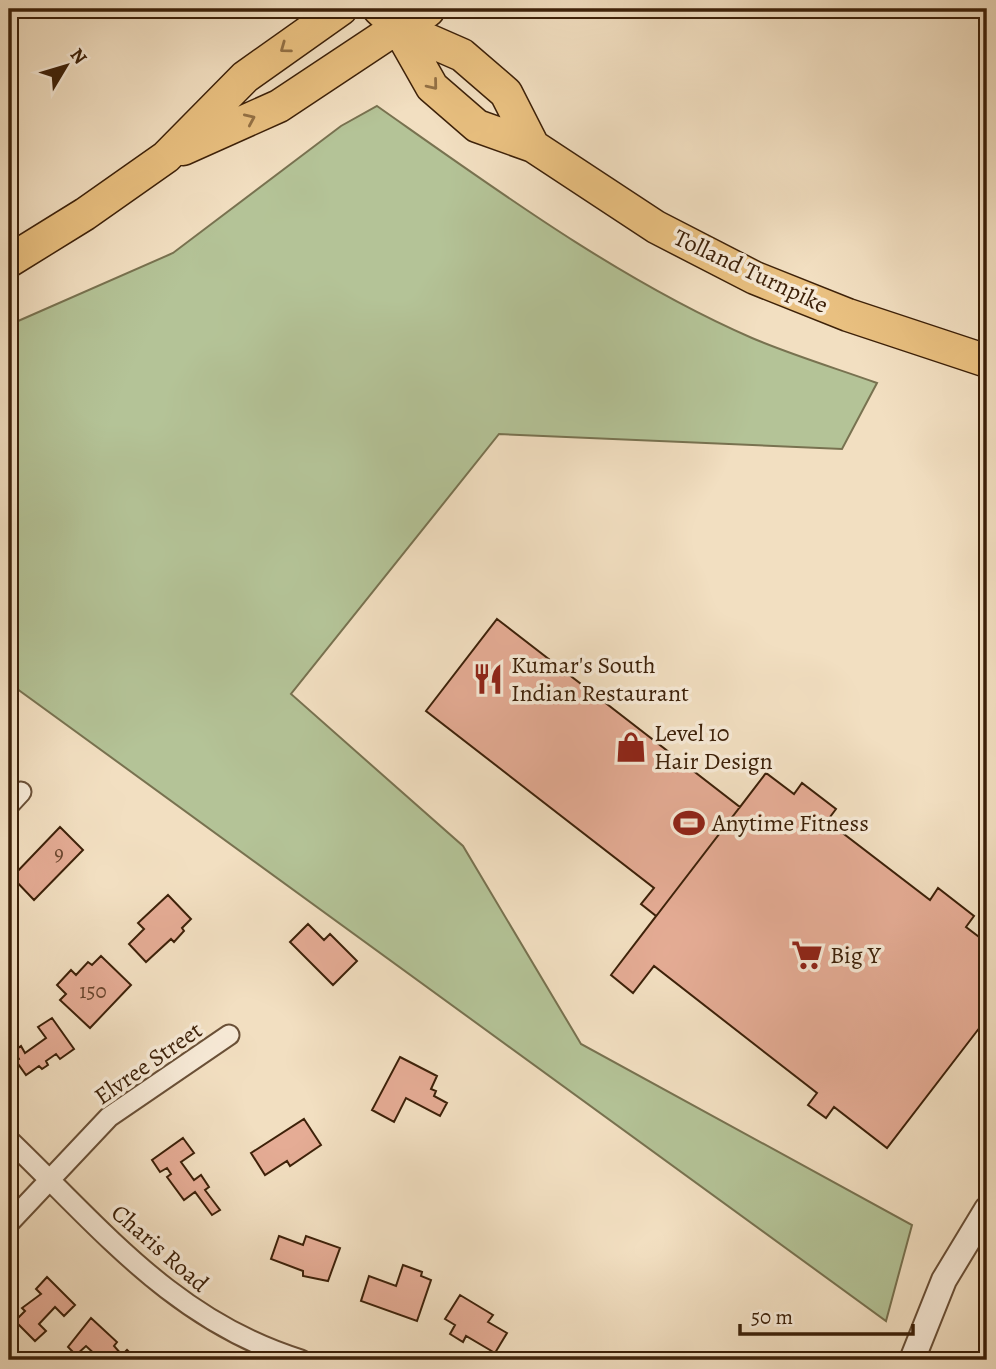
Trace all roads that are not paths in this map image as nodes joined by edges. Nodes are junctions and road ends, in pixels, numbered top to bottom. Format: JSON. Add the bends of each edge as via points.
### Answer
{"nodes":[{"id":1,"x":341,"y":9,"type":"edge"},
{"id":2,"x":401,"y":15,"type":"edge"},
{"id":3,"x":533,"y":146,"type":"junction"},
{"id":4,"x":166,"y":157,"type":"junction"},
{"id":5,"x":9,"y":261,"type":"edge"},
{"id":6,"x":987,"y":361,"type":"edge"},
{"id":7,"x":229,"y":1035,"type":"dead end"},
{"id":8,"x":9,"y":1140,"type":"edge"},
{"id":9,"x":50,"y":1180,"type":"junction"},
{"id":10,"x":987,"y":1209,"type":"edge"},
{"id":11,"x":9,"y":1223,"type":"edge"},
{"id":12,"x":291,"y":1359,"type":"edge"},
{"id":13,"x":912,"y":1360,"type":"edge"}],
"edges":[{"from":1,"to":4,"type":"main road","one_way":true,"via":[[245,77]]},
{"from":2,"to":3,"type":"main road","name":"Tolland Turnpike","via":[[462,55],[506,93]]},
{"from":2,"to":3,"type":"main road","name":"Tolland Turnpike","one_way":true,"via":[[432,87],[477,127]]},
{"from":4,"to":2,"type":"main road","one_way":true,"via":[[279,106]]},
{"from":3,"to":6,"type":"main road","name":"Tolland Turnpike","via":[[646,221],[762,281]]},
{"from":4,"to":5,"type":"main road"},
{"from":7,"to":9,"type":"street","name":"Elvree Street","via":[[110,1117]]},
{"from":8,"to":9,"type":"street","name":"Charis Road"},
{"from":9,"to":11,"type":"street","name":"Elvree Street"},
{"from":9,"to":12,"type":"street","name":"Charis Road","via":[[118,1249],[180,1302],[233,1334]]},
{"from":10,"to":13,"type":"street","via":[[944,1280]]}]}
